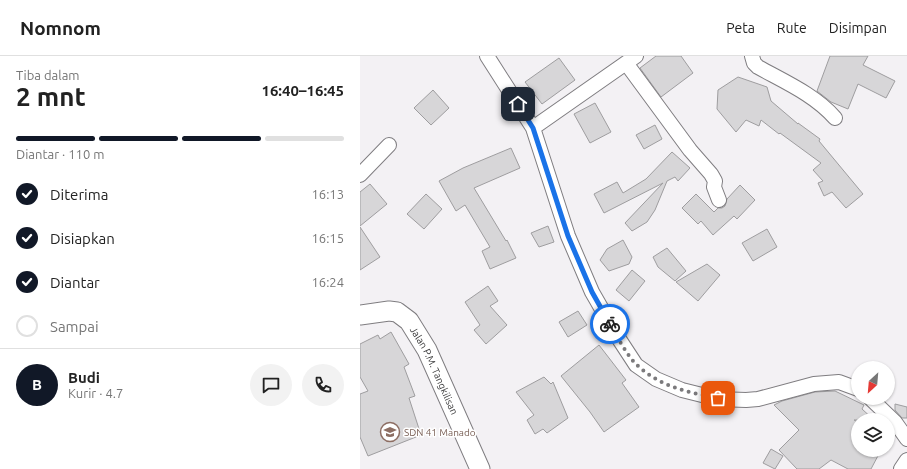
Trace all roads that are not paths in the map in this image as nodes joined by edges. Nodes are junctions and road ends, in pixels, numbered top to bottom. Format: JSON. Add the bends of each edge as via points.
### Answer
{"nodes":[{"id":1,"x":487,"y":56,"type":"edge"},
{"id":2,"x":752,"y":56,"type":"edge"},
{"id":3,"x":631,"y":59,"type":"edge"},
{"id":4,"x":836,"y":118,"type":"dead end"},
{"id":5,"x":533,"y":128,"type":"junction"},
{"id":6,"x":389,"y":145,"type":"dead end"},
{"id":7,"x":360,"y":176,"type":"edge"},
{"id":8,"x":719,"y":200,"type":"dead end"},
{"id":9,"x":360,"y":315,"type":"edge"},
{"id":10,"x":851,"y":386,"type":"edge"},
{"id":11,"x":877,"y":405,"type":"edge"},
{"id":12,"x":907,"y":438,"type":"edge"},
{"id":13,"x":907,"y":460,"type":"edge"},
{"id":14,"x":480,"y":469,"type":"edge"},
{"id":15,"x":901,"y":469,"type":"edge"}],
"edges":[{"from":1,"to":5,"type":"street"},
{"from":2,"to":4,"type":"street","via":[[758,67],[817,101]]},
{"from":3,"to":5,"type":"street"},
{"from":3,"to":8,"type":"street","via":[[690,150],[711,174]]},
{"from":5,"to":10,"type":"street","via":[[568,236],[589,285],[636,365],[656,379],[682,390],[718,398],[758,399],[814,384],[839,382]]},
{"from":6,"to":7,"type":"street"},
{"from":9,"to":14,"type":"street","name":"Jalan P.M. Tangkilisan","via":[[389,311],[397,312],[409,321],[427,350]]},
{"from":11,"to":12,"type":"street"},
{"from":13,"to":15,"type":"street"}]}
